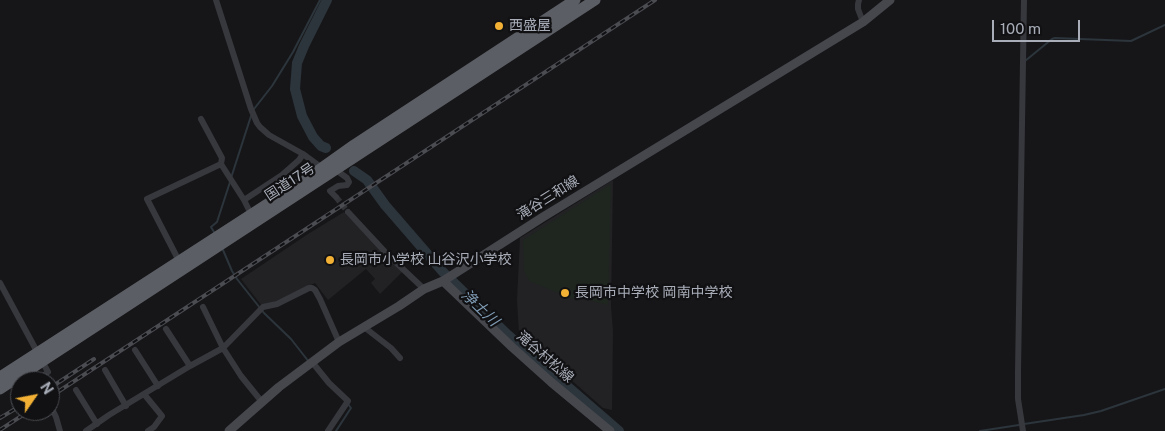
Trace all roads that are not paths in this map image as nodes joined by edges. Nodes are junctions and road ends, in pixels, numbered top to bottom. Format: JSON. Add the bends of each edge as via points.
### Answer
{"nodes":[{"id":1,"x":216,"y":0,"type":"edge"},
{"id":2,"x":575,"y":0,"type":"edge"},
{"id":3,"x":595,"y":0,"type":"edge"},
{"id":4,"x":859,"y":0,"type":"edge"},
{"id":5,"x":890,"y":0,"type":"edge"},
{"id":6,"x":1024,"y":0,"type":"edge"},
{"id":7,"x":863,"y":22,"type":"junction"},
{"id":8,"x":200,"y":119,"type":"dead end"},
{"id":9,"x":303,"y":154,"type":"junction"},
{"id":10,"x":221,"y":164,"type":"junction"},
{"id":11,"x":322,"y":168,"type":"junction"},
{"id":12,"x":336,"y":170,"type":"junction"},
{"id":13,"x":336,"y":197,"type":"dead end"},
{"id":14,"x":244,"y":200,"type":"junction"},
{"id":15,"x":348,"y":212,"type":"tunnel mouth"},
{"id":16,"x":251,"y":214,"type":"junction"},
{"id":17,"x":179,"y":261,"type":"junction"},
{"id":18,"x":443,"y":281,"type":"junction"},
{"id":19,"x":0,"y":283,"type":"edge"},
{"id":20,"x":424,"y":289,"type":"junction"},
{"id":21,"x":203,"y":307,"type":"dead end"},
{"id":22,"x":364,"y":327,"type":"junction"},
{"id":23,"x":166,"y":329,"type":"dead end"},
{"id":24,"x":339,"y":342,"type":"junction"},
{"id":25,"x":223,"y":348,"type":"junction"},
{"id":26,"x":135,"y":350,"type":"dead end"},
{"id":27,"x":40,"y":357,"type":"junction"},
{"id":28,"x":400,"y":358,"type":"dead end"},
{"id":29,"x":312,"y":362,"type":"junction"},
{"id":30,"x":190,"y":366,"type":"junction"},
{"id":31,"x":105,"y":370,"type":"dead end"},
{"id":32,"x":47,"y":371,"type":"edge"},
{"id":33,"x":0,"y":377,"type":"edge"},
{"id":34,"x":158,"y":386,"type":"junction"},
{"id":35,"x":0,"y":389,"type":"edge"},
{"id":36,"x":76,"y":390,"type":"dead end"},
{"id":37,"x":144,"y":394,"type":"junction"},
{"id":38,"x":262,"y":402,"type":"junction"},
{"id":39,"x":126,"y":406,"type":"junction"},
{"id":40,"x":97,"y":424,"type":"junction"},
{"id":41,"x":232,"y":430,"type":"edge"},
{"id":42,"x":86,"y":431,"type":"edge"},
{"id":43,"x":148,"y":431,"type":"edge"},
{"id":44,"x":328,"y":431,"type":"edge"},
{"id":45,"x":610,"y":431,"type":"edge"},
{"id":46,"x":1023,"y":431,"type":"edge"}],
"edges":[{"from":1,"to":9,"type":"street","via":[[251,109],[260,127]]},
{"from":2,"to":11,"type":"highway","name":"国道17号"},
{"from":3,"to":12,"type":"highway","name":"国道17号"},
{"from":4,"to":7,"type":"street","via":[[858,9]]},
{"from":5,"to":7,"type":"main road","name":"滝谷三和線"},
{"from":6,"to":46,"type":"street","via":[[1018,372]]},
{"from":7,"to":18,"type":"main road","name":"滝谷三和線"},
{"from":8,"to":10,"type":"street","via":[[222,158]]},
{"from":9,"to":11,"type":"street"},
{"from":9,"to":14,"type":"street","via":[[282,175]]},
{"from":10,"to":14,"type":"street"},
{"from":10,"to":17,"type":"street","via":[[147,199]]},
{"from":11,"to":16,"type":"highway","name":"国道17号"},
{"from":12,"to":13,"type":"street","via":[[349,182],[347,186],[330,191]]},
{"from":12,"to":27,"type":"highway","name":"国道17号"},
{"from":14,"to":16,"type":"street"},
{"from":15,"to":20,"type":"street"},
{"from":16,"to":17,"type":"highway","name":"国道17号"},
{"from":17,"to":27,"type":"highway","name":"国道17号","via":[[105,308]]},
{"from":18,"to":20,"type":"main road","name":"滝谷三和線"},
{"from":18,"to":45,"type":"main road","name":"滝谷村松線","via":[[525,359]]},
{"from":19,"to":27,"type":"street"},
{"from":20,"to":22,"type":"main road","name":"滝谷三和線"},
{"from":21,"to":25,"type":"street"},
{"from":22,"to":24,"type":"main road","name":"滝谷三和線"},
{"from":22,"to":28,"type":"street"},
{"from":23,"to":30,"type":"street"},
{"from":24,"to":25,"type":"street","via":[[320,299],[310,287],[263,308]]},
{"from":24,"to":29,"type":"main road","name":"滝谷三和線"},
{"from":25,"to":30,"type":"street"},
{"from":25,"to":38,"type":"street"},
{"from":26,"to":34,"type":"street"},
{"from":27,"to":32,"type":"street"},
{"from":27,"to":33,"type":"highway","name":"国道17号"},
{"from":27,"to":35,"type":"highway","name":"国道17号"},
{"from":29,"to":38,"type":"main road","name":"滝谷三和線"},
{"from":29,"to":44,"type":"street","via":[[348,401]]},
{"from":30,"to":34,"type":"street"},
{"from":31,"to":39,"type":"street"},
{"from":34,"to":37,"type":"street"},
{"from":36,"to":40,"type":"street"},
{"from":37,"to":39,"type":"street"},
{"from":37,"to":43,"type":"street","via":[[162,416]]},
{"from":38,"to":41,"type":"main road","name":"滝谷三和線"},
{"from":39,"to":40,"type":"street"},
{"from":40,"to":42,"type":"street"}]}
